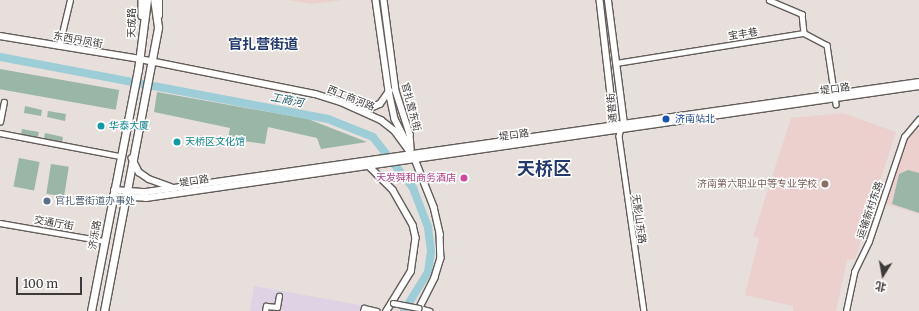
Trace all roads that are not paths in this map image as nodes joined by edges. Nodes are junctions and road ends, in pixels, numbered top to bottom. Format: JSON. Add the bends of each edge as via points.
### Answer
{"nodes":[{"id":1,"x":69,"y":0,"type":"edge"},
{"id":2,"x":142,"y":0,"type":"edge"},
{"id":3,"x":147,"y":0,"type":"edge"},
{"id":4,"x":154,"y":0,"type":"edge"},
{"id":5,"x":159,"y":0,"type":"edge"},
{"id":6,"x":376,"y":0,"type":"edge"},
{"id":7,"x":384,"y":0,"type":"edge"},
{"id":8,"x":600,"y":0,"type":"edge"},
{"id":9,"x":608,"y":0,"type":"edge"},
{"id":10,"x":769,"y":0,"type":"edge"},
{"id":11,"x":158,"y":27,"type":"junction"},
{"id":12,"x":804,"y":33,"type":"junction"},
{"id":13,"x":0,"y":36,"type":"edge"},
{"id":14,"x":58,"y":46,"type":"junction"},
{"id":15,"x":142,"y":46,"type":"junction"},
{"id":16,"x":140,"y":60,"type":"junction"},
{"id":17,"x":152,"y":62,"type":"junction"},
{"id":18,"x":616,"y":63,"type":"junction"},
{"id":19,"x":919,"y":82,"type":"edge"},
{"id":20,"x":919,"y":86,"type":"edge"},
{"id":21,"x":389,"y":91,"type":"junction"},
{"id":22,"x":134,"y":92,"type":"joint"},
{"id":23,"x":835,"y":96,"type":"junction"},
{"id":24,"x":4,"y":102,"type":"dead end"},
{"id":25,"x":363,"y":111,"type":"junction"},
{"id":26,"x":919,"y":119,"type":"edge"},
{"id":27,"x":0,"y":122,"type":"edge"},
{"id":28,"x":615,"y":125,"type":"junction"},
{"id":29,"x":622,"y":127,"type":"junction"},
{"id":30,"x":0,"y":133,"type":"edge"},
{"id":31,"x":410,"y":150,"type":"junction"},
{"id":32,"x":120,"y":156,"type":"junction"},
{"id":33,"x":132,"y":158,"type":"junction"},
{"id":34,"x":363,"y":160,"type":"junction"},
{"id":35,"x":416,"y":161,"type":"junction"},
{"id":36,"x":368,"y":165,"type":"junction"},
{"id":37,"x":177,"y":188,"type":"junction"},
{"id":38,"x":113,"y":193,"type":"junction"},
{"id":39,"x":125,"y":195,"type":"junction"},
{"id":40,"x":0,"y":223,"type":"edge"},
{"id":41,"x":104,"y":241,"type":"junction"},
{"id":42,"x":279,"y":296,"type":"dead end"},
{"id":43,"x":393,"y":303,"type":"junction"},
{"id":44,"x":418,"y":310,"type":"edge"},
{"id":45,"x":91,"y":311,"type":"edge"},
{"id":46,"x":104,"y":311,"type":"edge"},
{"id":47,"x":265,"y":311,"type":"edge"},
{"id":48,"x":363,"y":311,"type":"edge"},
{"id":49,"x":376,"y":311,"type":"edge"},
{"id":50,"x":387,"y":311,"type":"edge"},
{"id":51,"x":430,"y":311,"type":"edge"},
{"id":52,"x":644,"y":311,"type":"edge"},
{"id":53,"x":846,"y":311,"type":"edge"}],
"edges":[{"from":1,"to":14,"type":"street"},
{"from":2,"to":15,"type":"main road","name":"天成路"},
{"from":3,"to":15,"type":"highway","name":"天成路"},
{"from":4,"to":11,"type":"highway"},
{"from":5,"to":11,"type":"main road"},
{"from":6,"to":21,"type":"main road","name":"官扎营东街"},
{"from":7,"to":31,"type":"main road","name":"官扎营东街","via":[[396,91],[410,134]]},
{"from":8,"to":28,"type":"main road","name":"通普街"},
{"from":9,"to":18,"type":"main road","name":"通普街"},
{"from":10,"to":12,"type":"street","via":[[802,14]]},
{"from":11,"to":17,"type":"highway"},
{"from":12,"to":18,"type":"street","name":"宝丰巷"},
{"from":12,"to":23,"type":"street","via":[[827,45]]},
{"from":13,"to":14,"type":"main road","name":"东西丹凤街"},
{"from":14,"to":16,"type":"main road","name":"东西丹凤街"},
{"from":15,"to":16,"type":"highway","name":"天成路"},
{"from":16,"to":17,"type":"main road","name":"东西丹凤街"},
{"from":16,"to":22,"type":"highway","name":"天成路"},
{"from":17,"to":25,"type":"main road","name":"西工商河路","via":[[314,94]]},
{"from":17,"to":33,"type":"highway"},
{"from":18,"to":29,"type":"main road","name":"通普街"},
{"from":19,"to":23,"type":"main road","name":"堤口路"},
{"from":20,"to":23,"type":"main road","name":"堤口路"},
{"from":21,"to":25,"type":"main road","name":"官扎营东街","via":[[380,104]]},
{"from":21,"to":31,"type":"main road","name":"官扎营东街","via":[[395,119]]},
{"from":22,"to":32,"type":"highway","name":"济泺路"},
{"from":23,"to":29,"type":"main road","name":"堤口路"},
{"from":24,"to":27,"type":"street"},
{"from":25,"to":31,"type":"main road","name":"西工商河路","via":[[395,131]]},
{"from":26,"to":53,"type":"street","name":"运输新村东路","via":[[904,137],[869,241],[854,272]]},
{"from":28,"to":29,"type":"main road","name":"堤口路"},
{"from":28,"to":31,"type":"main road","name":"堤口路"},
{"from":29,"to":35,"type":"main road","name":"堤口路"},
{"from":29,"to":52,"type":"street","name":"无影山东路","via":[[619,136]]},
{"from":30,"to":32,"type":"street"},
{"from":31,"to":34,"type":"main road","name":"堤口路","via":[[403,154]]},
{"from":31,"to":35,"type":"main road","name":"西工商河路"},
{"from":32,"to":38,"type":"highway","name":"济泺路"},
{"from":33,"to":37,"type":"main road","via":[[138,172],[149,179]]},
{"from":33,"to":39,"type":"highway"},
{"from":34,"to":36,"type":"main road"},
{"from":34,"to":37,"type":"main road","name":"堤口路"},
{"from":35,"to":36,"type":"main road","name":"堤口路"},
{"from":35,"to":44,"type":"main road","name":"西工商河路","via":[[434,207],[442,245],[435,278]]},
{"from":36,"to":39,"type":"main road","name":"堤口路","via":[[146,198]]},
{"from":36,"to":43,"type":"main road","via":[[393,190],[413,225],[416,238],[411,272]]},
{"from":37,"to":39,"type":"main road","name":"堤口路"},
{"from":38,"to":39,"type":"main road","name":"堤口路"},
{"from":38,"to":41,"type":"highway","name":"济泺路"},
{"from":39,"to":46,"type":"highway"},
{"from":40,"to":41,"type":"street","name":"交通厅街"},
{"from":41,"to":45,"type":"highway","name":"济泺路"},
{"from":42,"to":47,"type":"street","via":[[277,307],[266,306]]},
{"from":43,"to":44,"type":"street","bridge":true},
{"from":43,"to":50,"type":"main road"},
{"from":44,"to":51,"type":"street"},
{"from":48,"to":49,"type":"street","via":[[364,308]]}]}
